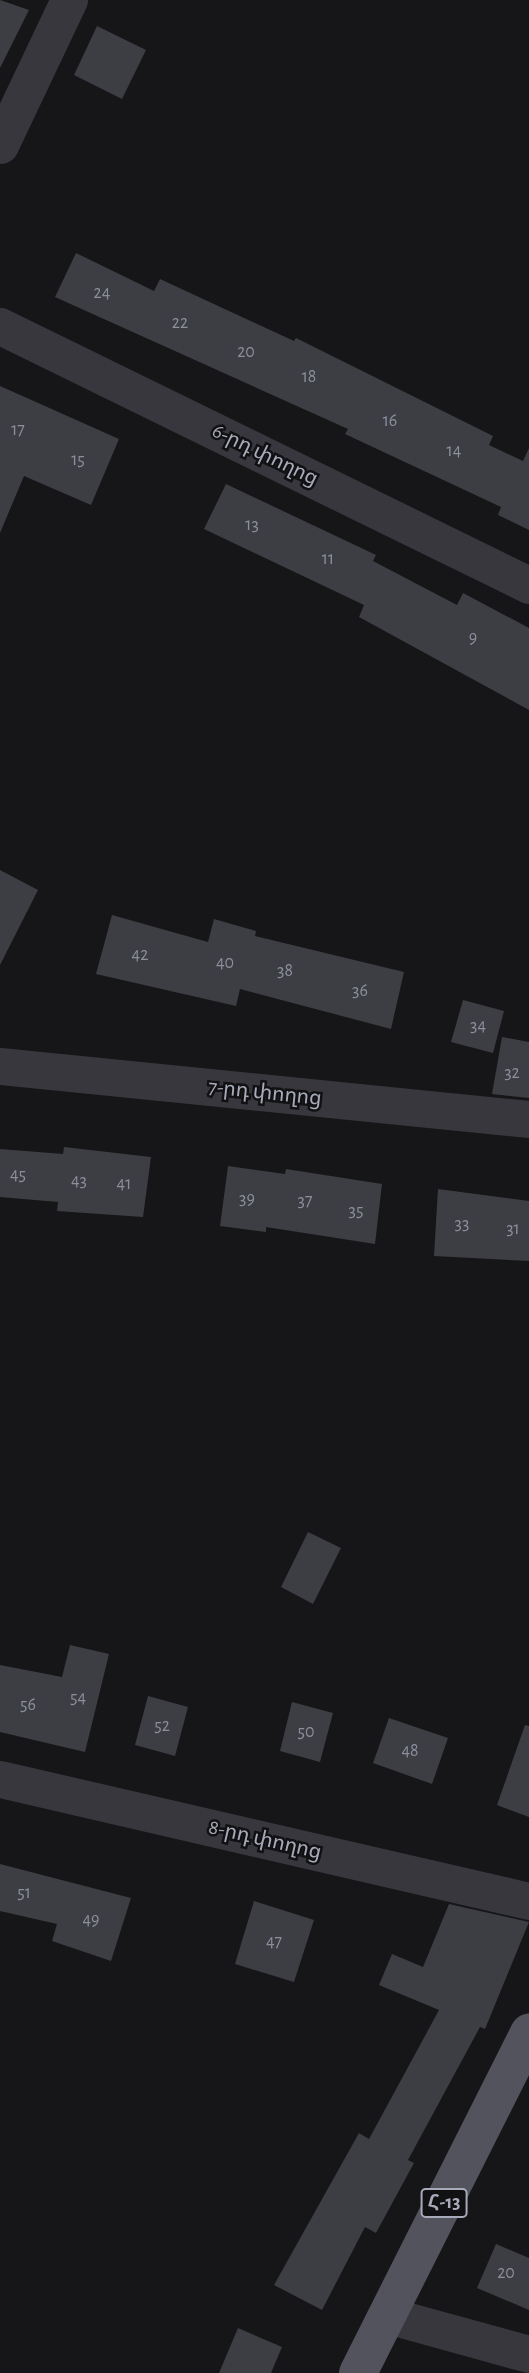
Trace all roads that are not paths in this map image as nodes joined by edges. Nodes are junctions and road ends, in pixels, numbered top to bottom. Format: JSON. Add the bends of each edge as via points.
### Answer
{"nodes":[{"id":1,"x":69,"y":0,"type":"edge"},
{"id":2,"x":0,"y":145,"type":"edge"},
{"id":3,"x":0,"y":326,"type":"edge"},
{"id":4,"x":529,"y":584,"type":"edge"},
{"id":5,"x":0,"y":1066,"type":"edge"},
{"id":6,"x":529,"y":1119,"type":"edge"},
{"id":7,"x":0,"y":1779,"type":"edge"},
{"id":8,"x":529,"y":1901,"type":"edge"},
{"id":9,"x":529,"y":2033,"type":"edge"},
{"id":10,"x":387,"y":2315,"type":"junction"},
{"id":11,"x":529,"y":2354,"type":"edge"},
{"id":12,"x":358,"y":2373,"type":"edge"}],
"edges":[{"from":1,"to":2,"type":"street"},
{"from":3,"to":4,"type":"street","name":"6-րդ փողոց"},
{"from":5,"to":6,"type":"street","name":"7-րդ փողոց"},
{"from":7,"to":8,"type":"street","name":"8-րդ փողոց"},
{"from":9,"to":10,"type":"main road","number":"Հ-13"},
{"from":10,"to":11,"type":"street"},
{"from":10,"to":12,"type":"main road","number":"Հ-13"}]}
